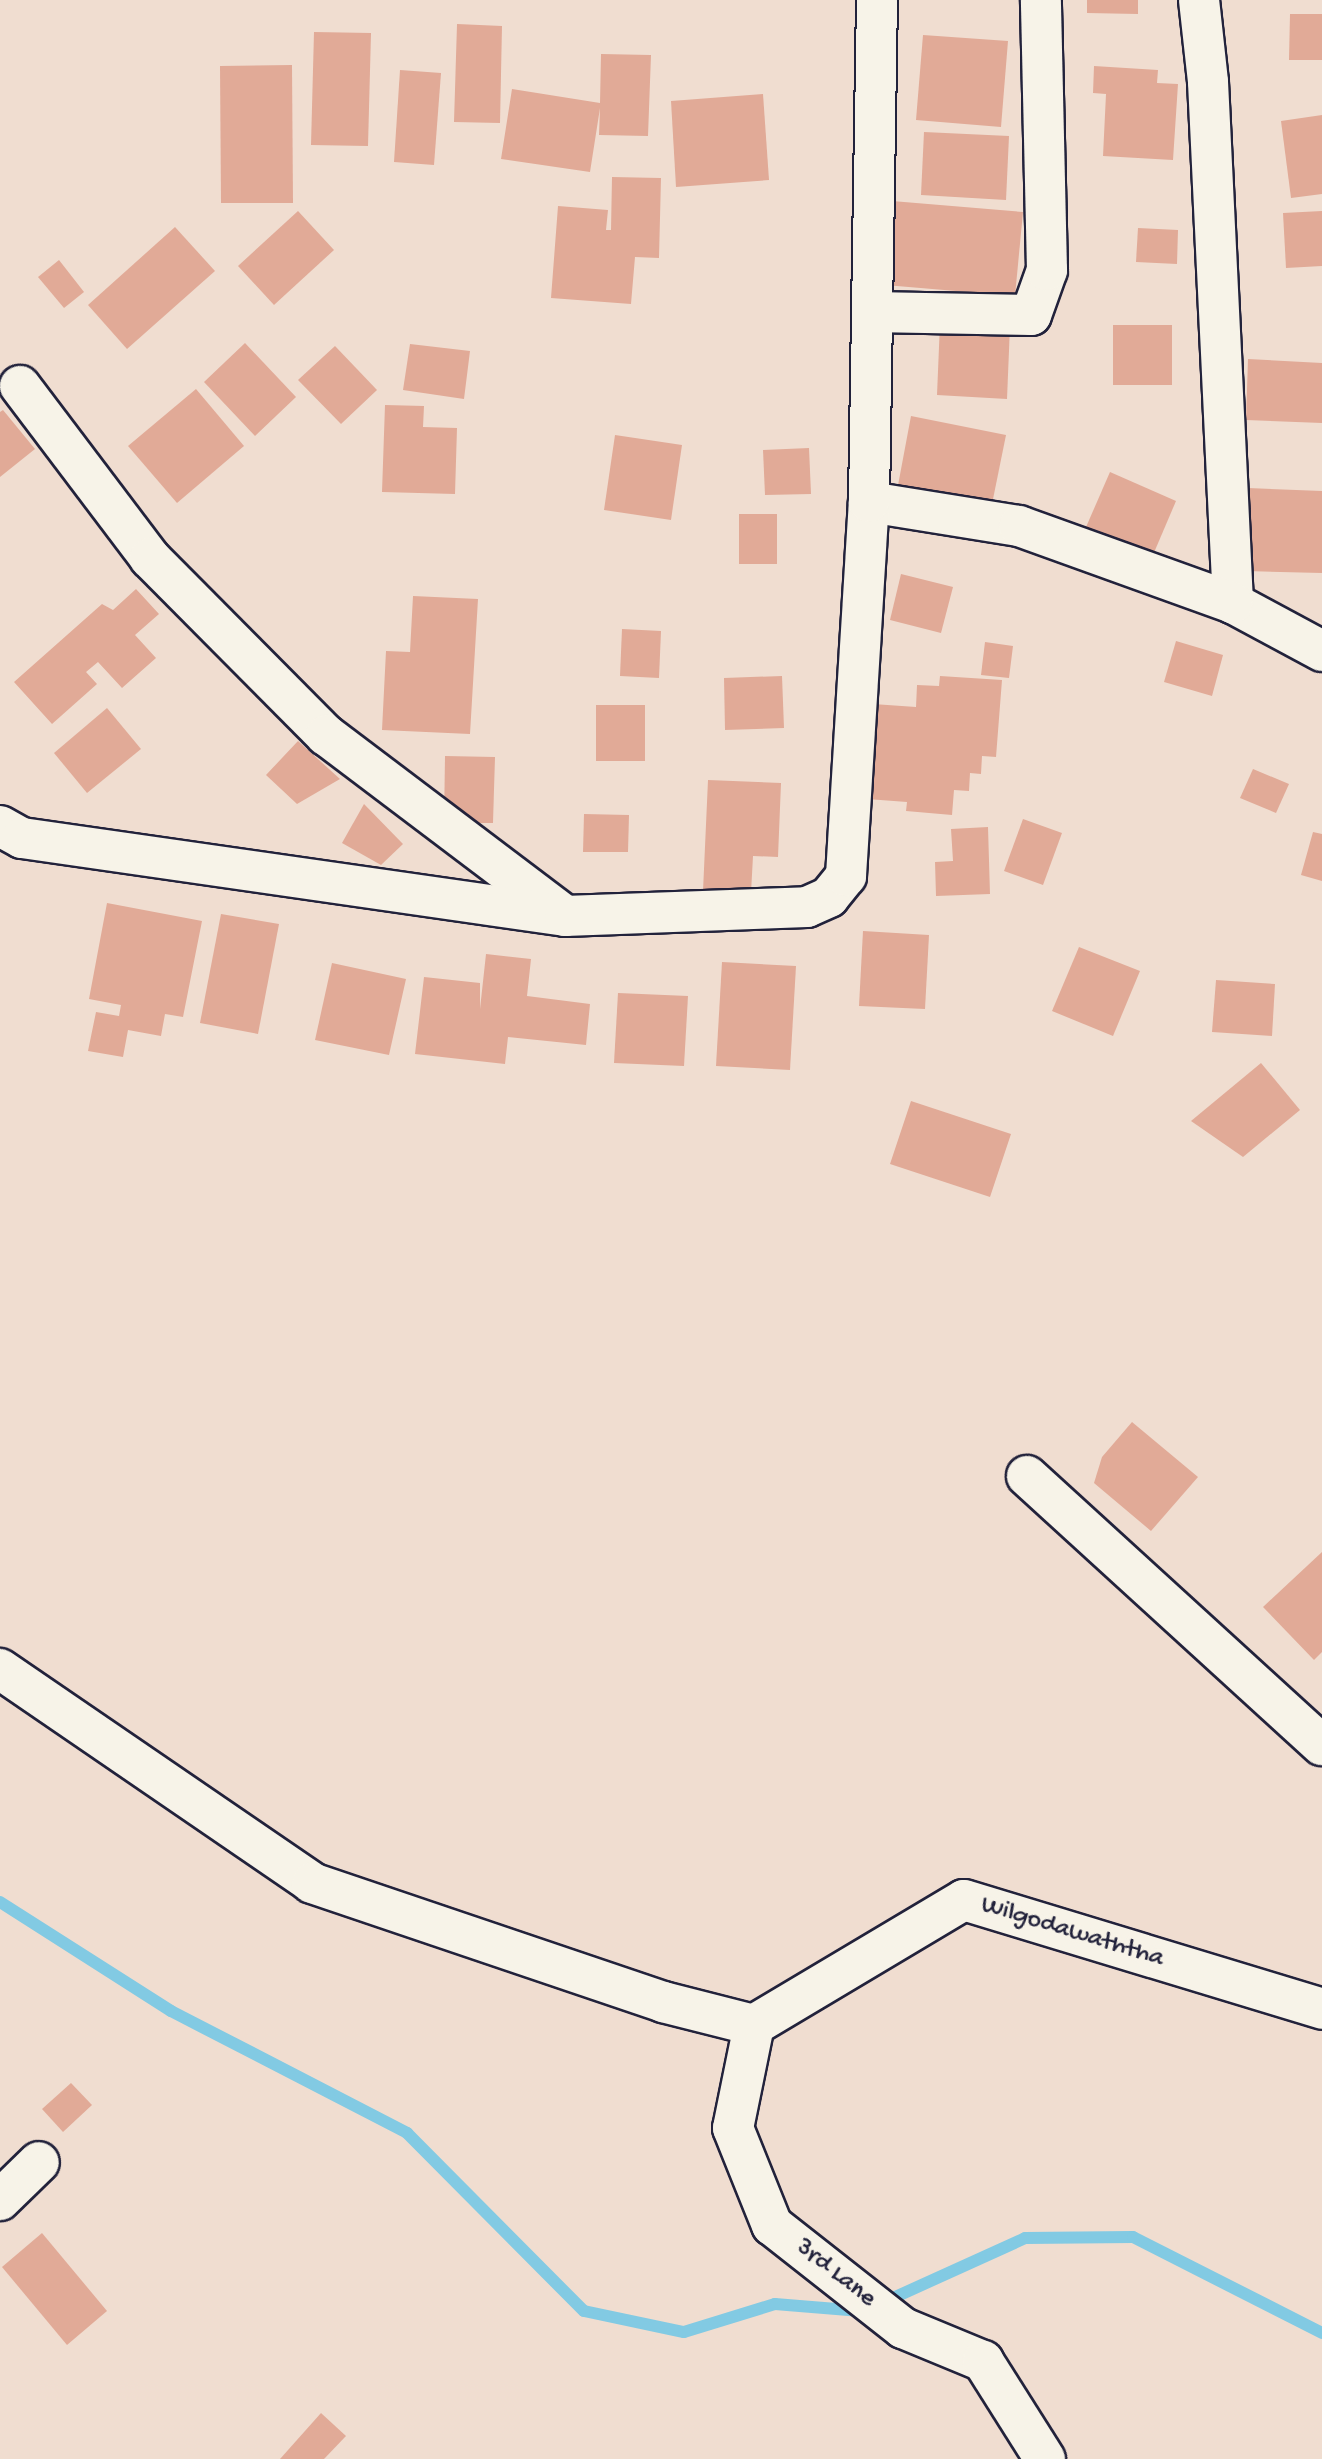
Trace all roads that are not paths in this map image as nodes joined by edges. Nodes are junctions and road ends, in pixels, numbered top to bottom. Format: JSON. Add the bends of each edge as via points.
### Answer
{"nodes":[{"id":1,"x":877,"y":0,"type":"edge"},
{"id":2,"x":1041,"y":0,"type":"edge"},
{"id":3,"x":1199,"y":0,"type":"edge"},
{"id":4,"x":872,"y":312,"type":"junction"},
{"id":5,"x":20,"y":386,"type":"dead end"},
{"id":6,"x":869,"y":502,"type":"junction"},
{"id":7,"x":1233,"y":603,"type":"junction"},
{"id":8,"x":1322,"y":651,"type":"edge"},
{"id":9,"x":0,"y":826,"type":"edge"},
{"id":10,"x":565,"y":916,"type":"junction"},
{"id":11,"x":1027,"y":1476,"type":"dead end"},
{"id":12,"x":0,"y":1669,"type":"edge"},
{"id":13,"x":1322,"y":1745,"type":"edge"},
{"id":14,"x":1322,"y":2009,"type":"edge"},
{"id":15,"x":754,"y":2025,"type":"junction"},
{"id":16,"x":39,"y":2162,"type":"dead end"},
{"id":17,"x":0,"y":2200,"type":"edge"},
{"id":18,"x":1045,"y":2459,"type":"edge"}],
"edges":[{"from":1,"to":4,"type":"street"},
{"from":2,"to":4,"type":"street","via":[[1047,270],[1031,315]]},
{"from":3,"to":7,"type":"street","via":[[1208,82]]},
{"from":4,"to":6,"type":"street"},
{"from":5,"to":10,"type":"street","via":[[150,558],[326,735]]},
{"from":6,"to":7,"type":"street","via":[[1019,526]]},
{"from":6,"to":10,"type":"street","via":[[846,876],[829,897],[807,907]]},
{"from":7,"to":8,"type":"street"},
{"from":9,"to":10,"type":"street","via":[[22,838]]},
{"from":11,"to":13,"type":"street"},
{"from":12,"to":15,"type":"street","via":[[312,1883],[663,2002]]},
{"from":14,"to":15,"type":"street","name":"Wilgodawaththa","via":[[964,1900]]},
{"from":15,"to":18,"type":"street","name":"3rd Lane","via":[[733,2128],[772,2225],[903,2328],[983,2361]]},
{"from":16,"to":17,"type":"street"}]}
